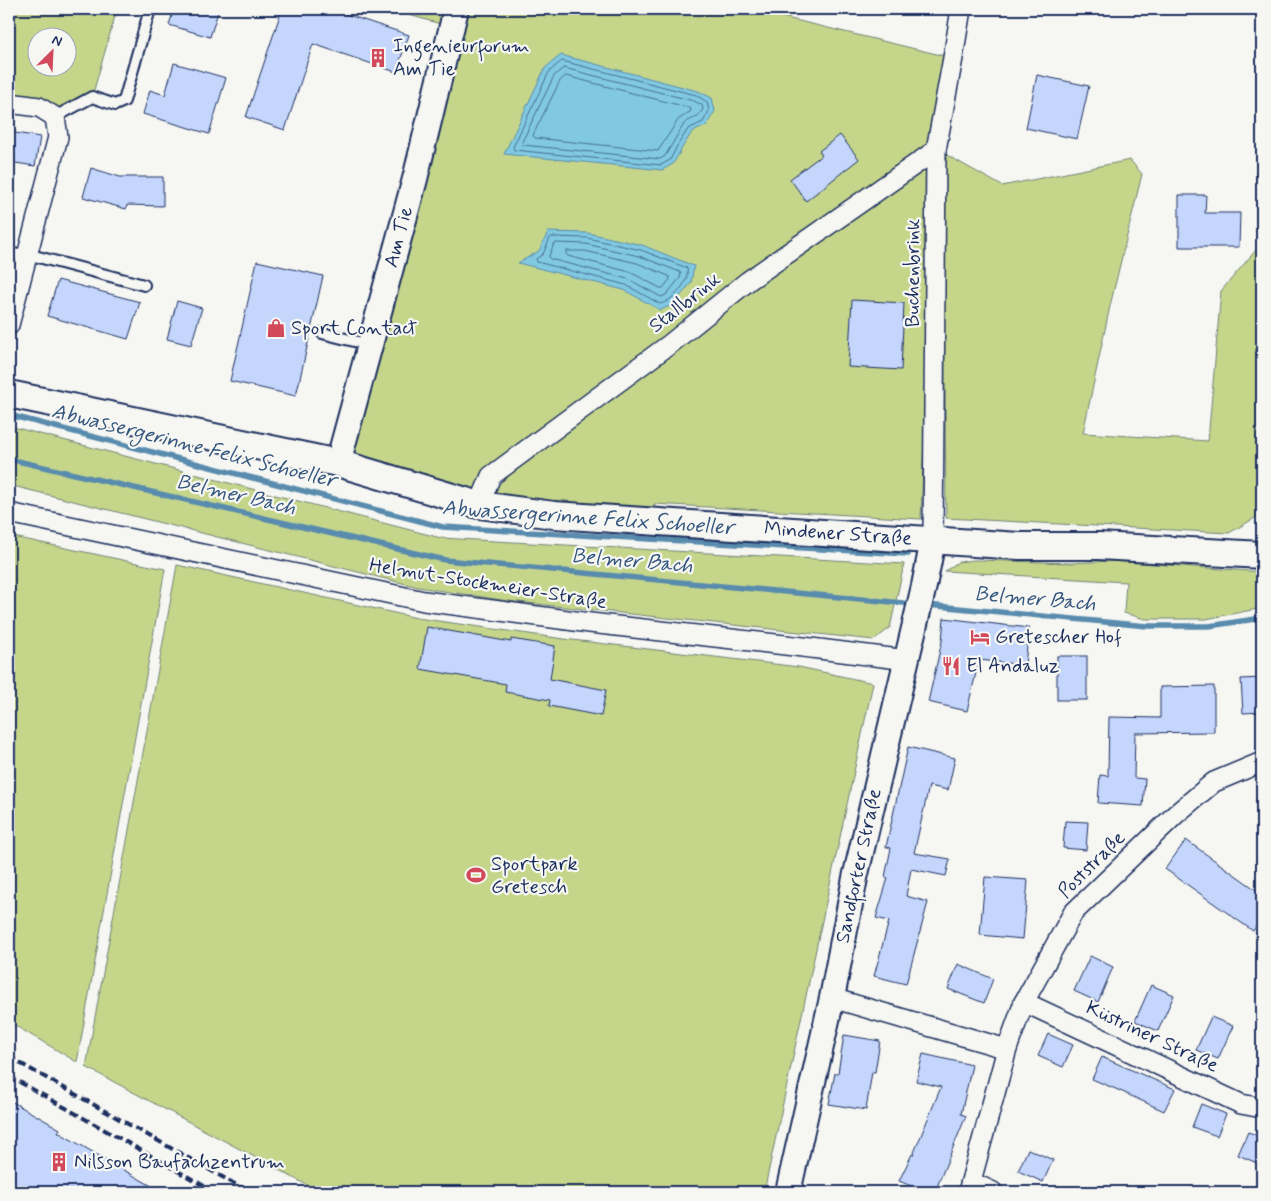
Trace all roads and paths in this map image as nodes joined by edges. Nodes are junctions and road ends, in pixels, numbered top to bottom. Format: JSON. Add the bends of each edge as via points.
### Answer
{"nodes":[{"id":1,"x":150,"y":9,"type":"edge"},
{"id":2,"x":456,"y":9,"type":"edge"},
{"id":3,"x":961,"y":9,"type":"edge"},
{"id":4,"x":9,"y":103,"type":"edge"},
{"id":5,"x":55,"y":118,"type":"junction"},
{"id":6,"x":936,"y":150,"type":"junction"},
{"id":7,"x":21,"y":255,"type":"edge"},
{"id":8,"x":144,"y":284,"type":"dead end"},
{"id":9,"x":9,"y":325,"type":"edge"},
{"id":10,"x":322,"y":333,"type":"dead end"},
{"id":11,"x":370,"y":345,"type":"junction"},
{"id":12,"x":9,"y":394,"type":"edge"},
{"id":13,"x":338,"y":463,"type":"junction"},
{"id":14,"x":479,"y":506,"type":"junction"},
{"id":15,"x":9,"y":513,"type":"edge"},
{"id":16,"x":933,"y":540,"type":"junction"},
{"id":17,"x":1262,"y":555,"type":"edge"},
{"id":18,"x":907,"y":660,"type":"junction"},
{"id":19,"x":1262,"y":762,"type":"edge"},
{"id":20,"x":832,"y":998,"type":"junction"},
{"id":21,"x":1024,"y":1002,"type":"junction"},
{"id":22,"x":1007,"y":1049,"type":"junction"},
{"id":23,"x":1262,"y":1108,"type":"edge"},
{"id":24,"x":969,"y":1187,"type":"edge"},
{"id":25,"x":788,"y":1192,"type":"edge"},
{"id":26,"x":993,"y":1192,"type":"edge"}],
"edges":[{"from":1,"to":5,"type":"lane","via":[[124,102],[115,104],[92,97]]},
{"from":2,"to":11,"type":"street","name":"Am Tie"},
{"from":3,"to":6,"type":"street","name":"Buchenbrink"},
{"from":4,"to":5,"type":"street","via":[[39,107]]},
{"from":5,"to":7,"type":"street","via":[[58,137]]},
{"from":6,"to":14,"type":"street","name":"Stallbrink","via":[[748,281],[670,344],[491,476]]},
{"from":6,"to":16,"type":"street","name":"Buchenbrink"},
{"from":7,"to":8,"type":"lane"},
{"from":7,"to":9,"type":"street"},
{"from":10,"to":11,"type":"lane"},
{"from":11,"to":13,"type":"street","name":"Am Tie"},
{"from":12,"to":13,"type":"main road","name":"Mindener Straße"},
{"from":13,"to":14,"type":"main road","name":"Mindener Straße"},
{"from":14,"to":16,"type":"main road","name":"Mindener Straße","via":[[554,516]]},
{"from":15,"to":18,"type":"street","name":"Helmut-Stockmeier-Straße","via":[[424,601]]},
{"from":16,"to":17,"type":"main road","name":"Mindener Straße"},
{"from":16,"to":18,"type":"street","name":"Sandforter Straße"},
{"from":18,"to":20,"type":"street","name":"Sandforter Straße","via":[[855,878]]},
{"from":19,"to":21,"type":"street","name":"Poststraße","via":[[1214,782],[1176,814],[1074,913]]},
{"from":20,"to":22,"type":"street"},
{"from":20,"to":25,"type":"street","name":"Sandforter Straße"},
{"from":21,"to":22,"type":"street","name":"Poststraße"},
{"from":21,"to":23,"type":"street","name":"Küstriner Straße","via":[[1241,1104]]},
{"from":22,"to":24,"type":"street","name":"Poststraße"},
{"from":24,"to":26,"type":"street"}]}
